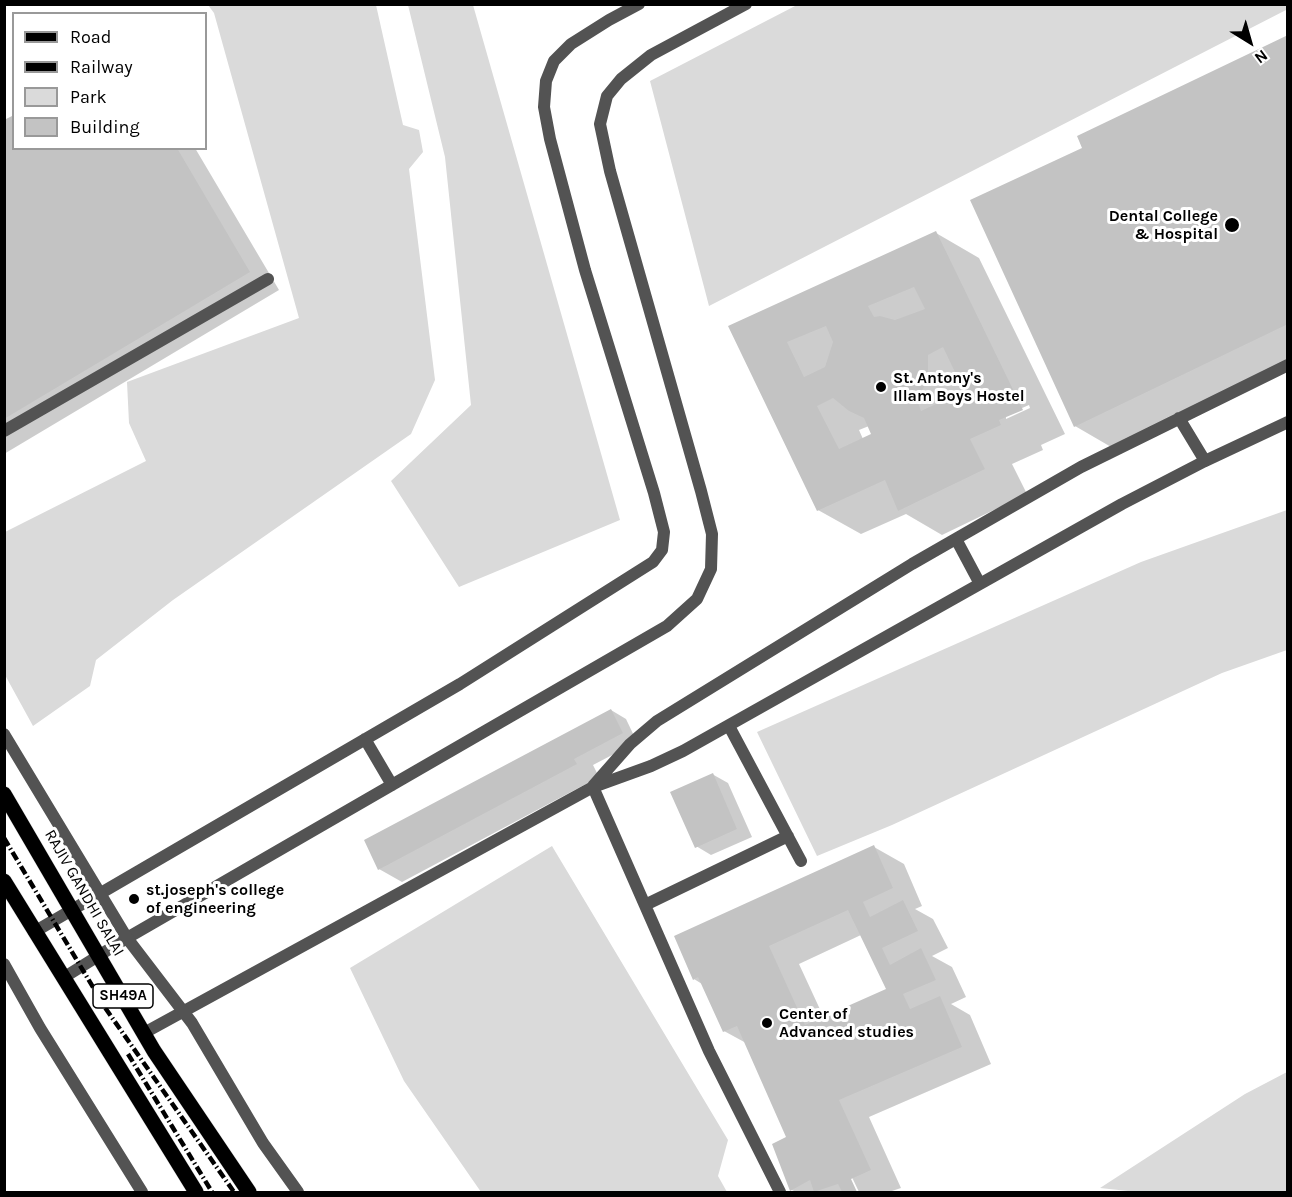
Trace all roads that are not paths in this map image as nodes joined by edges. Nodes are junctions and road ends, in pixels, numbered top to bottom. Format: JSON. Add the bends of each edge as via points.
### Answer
{"nodes":[{"id":1,"x":639,"y":4,"type":"edge"},
{"id":2,"x":746,"y":4,"type":"edge"},
{"id":3,"x":268,"y":279,"type":"dead end"},
{"id":4,"x":1287,"y":365,"type":"edge"},
{"id":5,"x":1179,"y":418,"type":"junction"},
{"id":6,"x":1287,"y":422,"type":"edge"},
{"id":7,"x":4,"y":431,"type":"edge"},
{"id":8,"x":1205,"y":460,"type":"junction"},
{"id":9,"x":956,"y":539,"type":"junction"},
{"id":10,"x":980,"y":584,"type":"junction"},
{"id":11,"x":729,"y":726,"type":"junction"},
{"id":12,"x":4,"y":734,"type":"edge"},
{"id":13,"x":365,"y":739,"type":"junction"},
{"id":14,"x":392,"y":785,"type":"junction"},
{"id":15,"x":593,"y":787,"type":"junction"},
{"id":16,"x":4,"y":794,"type":"edge"},
{"id":17,"x":11,"y":818,"type":"edge"},
{"id":18,"x":788,"y":836,"type":"junction"},
{"id":19,"x":801,"y":861,"type":"dead end"},
{"id":20,"x":4,"y":881,"type":"edge"},
{"id":21,"x":100,"y":892,"type":"junction"},
{"id":22,"x":645,"y":904,"type":"junction"},
{"id":23,"x":73,"y":908,"type":"junction"},
{"id":24,"x":34,"y":932,"type":"junction"},
{"id":25,"x":127,"y":938,"type":"junction"},
{"id":26,"x":100,"y":955,"type":"junction"},
{"id":27,"x":4,"y":964,"type":"edge"},
{"id":28,"x":63,"y":978,"type":"junction"},
{"id":29,"x":183,"y":1011,"type":"junction"},
{"id":30,"x":144,"y":1033,"type":"junction"},
{"id":31,"x":142,"y":1192,"type":"edge"},
{"id":32,"x":196,"y":1192,"type":"edge"},
{"id":33,"x":249,"y":1192,"type":"edge"},
{"id":34,"x":297,"y":1192,"type":"edge"},
{"id":35,"x":780,"y":1192,"type":"edge"}],
"edges":[{"from":1,"to":13,"type":"street","via":[[571,44],[554,61],[546,81],[544,106],[585,270],[654,493],[664,532],[662,550],[653,562]]},
{"from":2,"to":14,"type":"street","via":[[651,55],[621,79],[607,96],[600,124],[712,534],[711,569],[697,599],[667,626]]},
{"from":3,"to":7,"type":"street"},
{"from":4,"to":5,"type":"street"},
{"from":5,"to":8,"type":"street"},
{"from":5,"to":9,"type":"street"},
{"from":6,"to":8,"type":"street"},
{"from":8,"to":10,"type":"street"},
{"from":9,"to":10,"type":"street"},
{"from":9,"to":15,"type":"street","via":[[657,721],[630,744]]},
{"from":10,"to":11,"type":"street"},
{"from":11,"to":15,"type":"street","via":[[651,766]]},
{"from":11,"to":18,"type":"street"},
{"from":12,"to":21,"type":"street"},
{"from":13,"to":14,"type":"street"},
{"from":13,"to":21,"type":"street"},
{"from":14,"to":25,"type":"street"},
{"from":15,"to":22,"type":"street"},
{"from":15,"to":29,"type":"street"},
{"from":16,"to":17,"type":"main road","name":"RAJIV GANDHI SALAI","number":"SH49A"},
{"from":17,"to":23,"type":"main road","name":"RAJIV GANDHI SALAI","number":"SH49A"},
{"from":18,"to":19,"type":"street"},
{"from":18,"to":22,"type":"street"},
{"from":20,"to":24,"type":"main road","number":"SH49A"},
{"from":21,"to":23,"type":"street"},
{"from":21,"to":25,"type":"street"},
{"from":22,"to":35,"type":"street","via":[[710,1051]]},
{"from":23,"to":24,"type":"street"},
{"from":23,"to":26,"type":"main road","name":"RAJIV GANDHI SALAI","number":"SH49A"},
{"from":24,"to":28,"type":"main road","number":"SH49A"},
{"from":25,"to":26,"type":"street"},
{"from":25,"to":29,"type":"street"},
{"from":26,"to":28,"type":"street"},
{"from":26,"to":30,"type":"main road","name":"RAJIV GANDHI SALAI","number":"SH49A"},
{"from":27,"to":31,"type":"street"},
{"from":28,"to":32,"type":"main road","number":"SH49A"},
{"from":29,"to":30,"type":"street"},
{"from":29,"to":34,"type":"street"},
{"from":30,"to":33,"type":"main road","name":"RAJIV GANDHI SALAI","number":"SH49A"}]}
